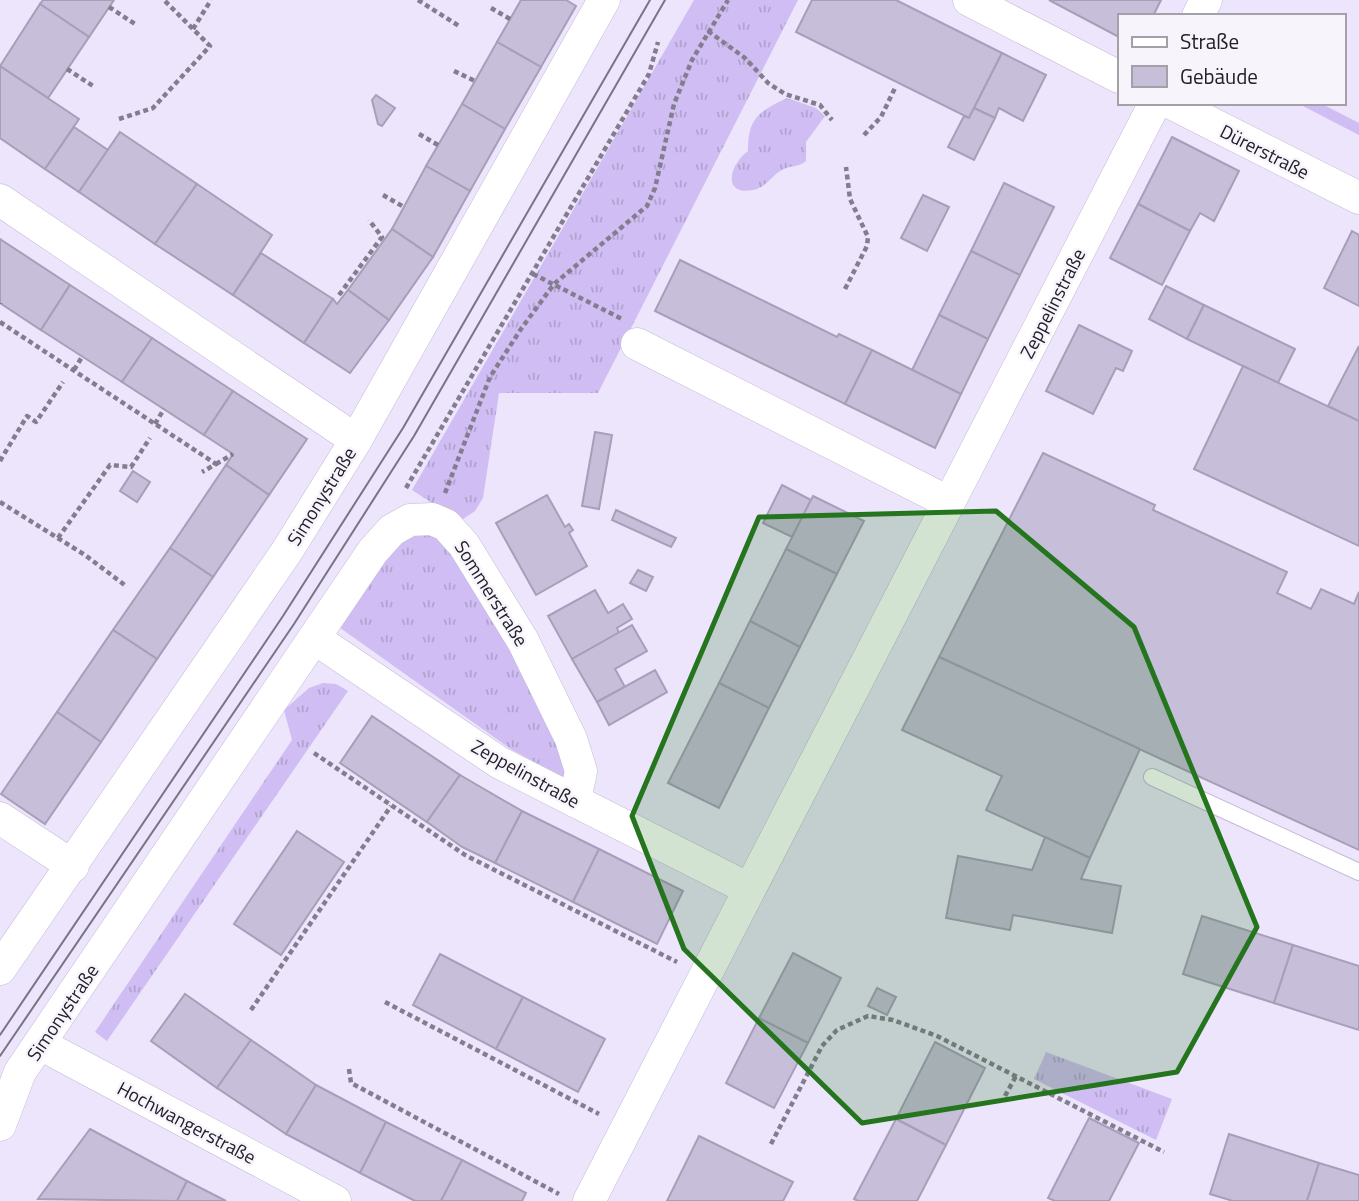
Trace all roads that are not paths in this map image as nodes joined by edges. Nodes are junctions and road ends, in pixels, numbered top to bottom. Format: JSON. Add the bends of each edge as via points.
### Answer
{"nodes":[{"id":1,"x":604,"y":0,"type":"edge"},
{"id":2,"x":969,"y":0,"type":"edge"},
{"id":3,"x":1118,"y":76,"type":"edge"},
{"id":4,"x":1154,"y":105,"type":"edge"},
{"id":5,"x":1175,"y":105,"type":"edge"},
{"id":6,"x":1359,"y":198,"type":"edge"},
{"id":7,"x":0,"y":200,"type":"edge"},
{"id":8,"x":632,"y":333,"type":"road end"},
{"id":9,"x":356,"y":440,"type":"junction"},
{"id":10,"x":948,"y":502,"type":"junction"},
{"id":11,"x":314,"y":638,"type":"junction"},
{"id":12,"x":1152,"y":777,"type":"dead end"},
{"id":13,"x":575,"y":801,"type":"junction"},
{"id":14,"x":0,"y":818,"type":"edge"},
{"id":15,"x":73,"y":866,"type":"junction"},
{"id":16,"x":1359,"y":872,"type":"edge"},
{"id":17,"x":749,"y":889,"type":"junction"},
{"id":18,"x":0,"y":969,"type":"edge"},
{"id":19,"x":40,"y":1044,"type":"junction"},
{"id":20,"x":10,"y":1066,"type":"edge"},
{"id":21,"x":0,"y":1125,"type":"edge"},
{"id":22,"x":575,"y":1198,"type":"edge"},
{"id":23,"x":335,"y":1201,"type":"edge"}],
"edges":[{"from":1,"to":9,"type":"street","name":"Simonystraße"},
{"from":2,"to":3,"type":"street"},
{"from":4,"to":10,"type":"street","name":"Zeppelinstraße"},
{"from":5,"to":6,"type":"street","name":"Dürerstraße"},
{"from":7,"to":9,"type":"street"},
{"from":8,"to":10,"type":"street"},
{"from":9,"to":15,"type":"street","name":"Simonystraße","via":[[287,551]]},
{"from":10,"to":17,"type":"street","name":"Zeppelinstraße"},
{"from":11,"to":13,"type":"street","name":"Zeppelinstraße","via":[[500,763]]},
{"from":11,"to":13,"type":"street","name":"Sommerstraße","via":[[392,530],[421,519],[446,525],[464,545],[529,653],[571,740],[580,788]]},
{"from":11,"to":19,"type":"street","name":"Simonystraße"},
{"from":12,"to":16,"type":"lane"},
{"from":13,"to":17,"type":"street","name":"Zeppelinstraße"},
{"from":14,"to":15,"type":"street"},
{"from":15,"to":18,"type":"street","name":"Simonystraße"},
{"from":17,"to":22,"type":"street","name":"Zeppelinstraße"},
{"from":19,"to":20,"type":"street","name":"Simonystraße"},
{"from":19,"to":23,"type":"street","name":"Hochwangerstraße"},
{"from":20,"to":21,"type":"street","name":"Simonystraße"}]}
